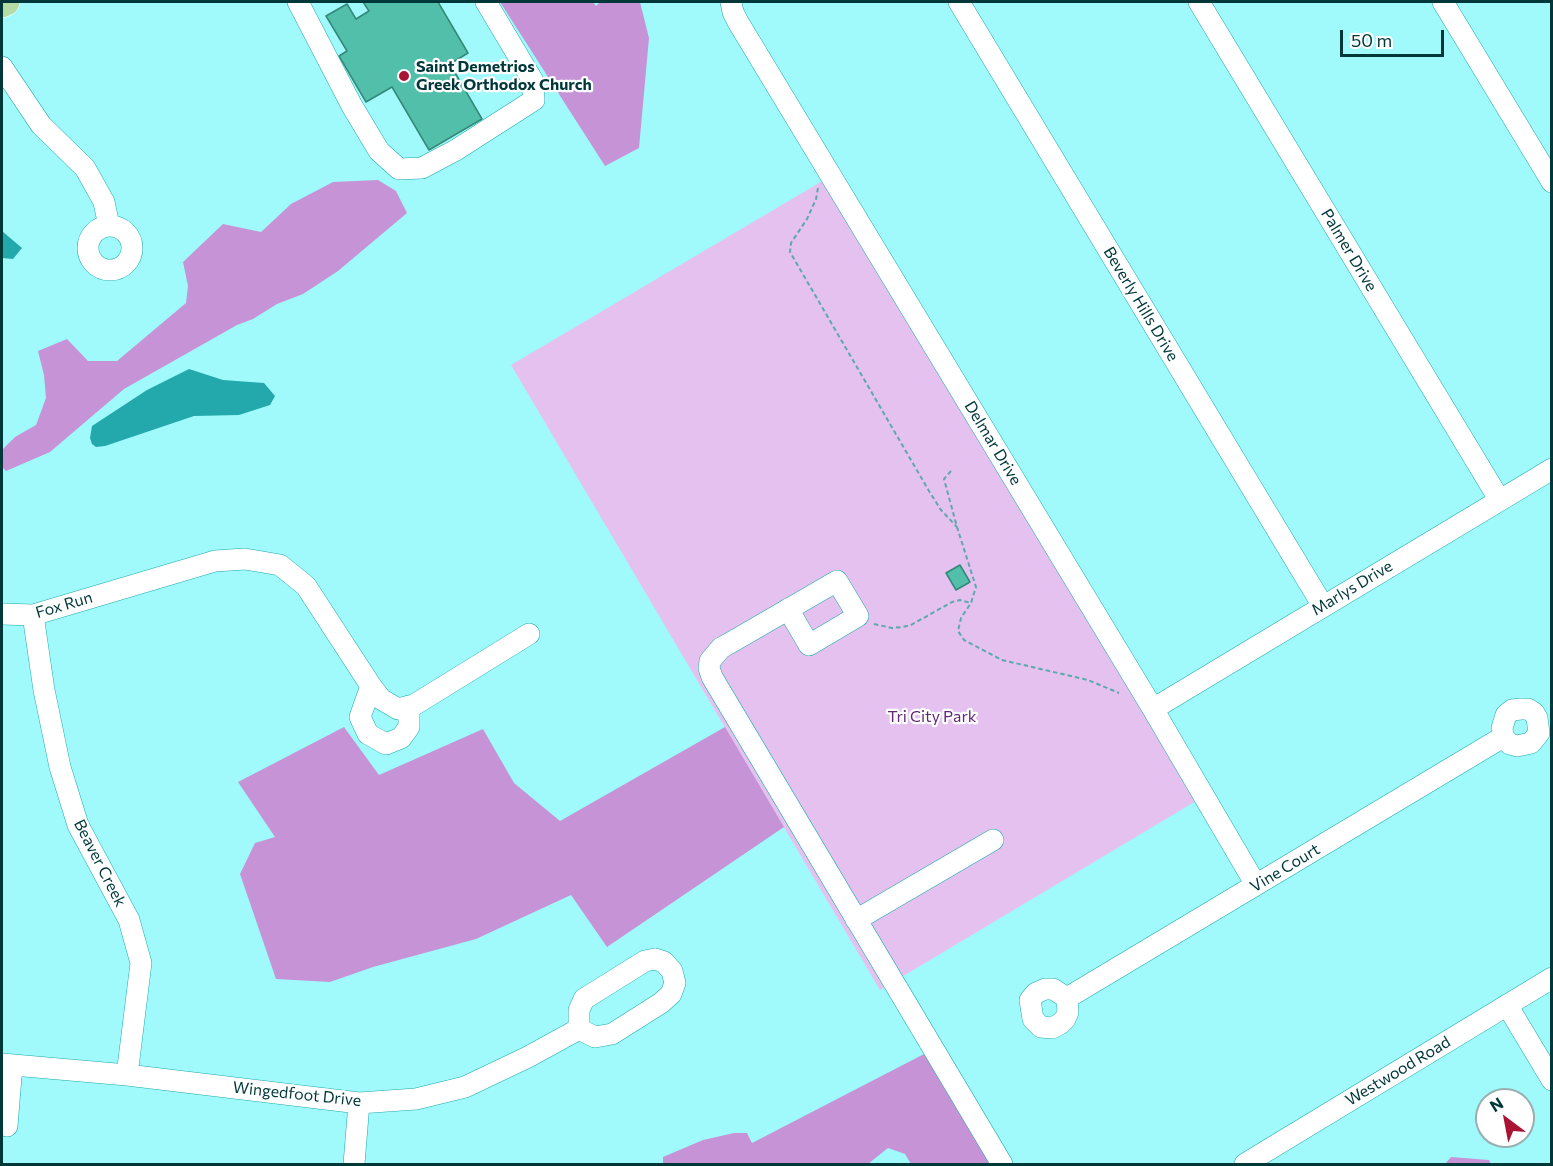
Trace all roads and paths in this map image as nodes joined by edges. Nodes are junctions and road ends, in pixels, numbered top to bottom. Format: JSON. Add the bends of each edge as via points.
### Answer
{"nodes":[{"id":1,"x":6,"y":2,"type":"edge"},
{"id":2,"x":486,"y":2,"type":"edge"},
{"id":3,"x":731,"y":2,"type":"edge"},
{"id":4,"x":959,"y":2,"type":"edge"},
{"id":5,"x":1199,"y":2,"type":"edge"},
{"id":6,"x":1443,"y":2,"type":"edge"},
{"id":7,"x":2,"y":4,"type":"edge"},
{"id":8,"x":305,"y":5,"type":"edge"},
{"id":9,"x":2,"y":66,"type":"edge"},
{"id":10,"x":1551,"y":182,"type":"edge"},
{"id":11,"x":819,"y":185,"type":"dead end"},
{"id":12,"x":109,"y":226,"type":"dead end"},
{"id":13,"x":1551,"y":469,"type":"edge"},
{"id":14,"x":951,"y":471,"type":"dead end"},
{"id":15,"x":1499,"y":499,"type":"junction"},
{"id":16,"x":957,"y":527,"type":"junction"},
{"id":17,"x":971,"y":603,"type":"junction"},
{"id":18,"x":1323,"y":606,"type":"junction"},
{"id":19,"x":788,"y":609,"type":"junction"},
{"id":20,"x":2,"y":615,"type":"edge"},
{"id":21,"x":33,"y":615,"type":"junction"},
{"id":22,"x":858,"y":616,"type":"junction"},
{"id":23,"x":529,"y":634,"type":"dead end"},
{"id":24,"x":371,"y":686,"type":"junction"},
{"id":25,"x":1119,"y":693,"type":"dead end"},
{"id":26,"x":409,"y":706,"type":"junction"},
{"id":27,"x":1153,"y":709,"type":"junction"},
{"id":28,"x":1503,"y":737,"type":"dead end"},
{"id":29,"x":993,"y":840,"type":"dead end"},
{"id":30,"x":1256,"y":885,"type":"junction"},
{"id":31,"x":856,"y":920,"type":"junction"},
{"id":32,"x":1551,"y":978,"type":"edge"},
{"id":33,"x":1067,"y":998,"type":"dead end"},
{"id":34,"x":1507,"y":1005,"type":"junction"},
{"id":35,"x":579,"y":1029,"type":"junction"},
{"id":36,"x":7,"y":1064,"type":"edge"},
{"id":37,"x":127,"y":1075,"type":"junction"},
{"id":38,"x":1551,"y":1080,"type":"edge"},
{"id":39,"x":5,"y":1100,"type":"edge"},
{"id":40,"x":359,"y":1103,"type":"junction"},
{"id":41,"x":7,"y":1126,"type":"dead end"},
{"id":42,"x":354,"y":1164,"type":"edge"},
{"id":43,"x":1002,"y":1164,"type":"edge"},
{"id":44,"x":1245,"y":1164,"type":"edge"}],
"edges":[{"from":1,"to":7,"type":"main road"},
{"from":2,"to":8,"type":"street","via":[[533,81],[534,100],[423,168],[399,169],[379,151],[352,106]]},
{"from":3,"to":27,"type":"street","name":"Delmar Drive","via":[[738,22]]},
{"from":4,"to":18,"type":"street","name":"Beverly Hills Drive"},
{"from":5,"to":15,"type":"street","name":"Palmer Drive"},
{"from":6,"to":10,"type":"street"},
{"from":9,"to":12,"type":"street","via":[[41,125],[85,168],[104,202]]},
{"from":11,"to":16,"type":"path","via":[[790,252],[929,491]]},
{"from":13,"to":15,"type":"street","name":"Marlys Drive"},
{"from":14,"to":16,"type":"path","via":[[944,479]]},
{"from":15,"to":18,"type":"street","name":"Marlys Drive"},
{"from":16,"to":17,"type":"path","via":[[976,587]]},
{"from":17,"to":22,"type":"path","via":[[952,602],[902,627],[878,626]]},
{"from":17,"to":25,"type":"path","via":[[958,631],[964,640],[1002,660],[1088,680]]},
{"from":18,"to":27,"type":"street","name":"Marlys Drive"},
{"from":19,"to":22,"type":"street","via":[[837,581]]},
{"from":19,"to":22,"type":"street","via":[[809,645]]},
{"from":19,"to":31,"type":"street","via":[[721,648],[709,668]]},
{"from":20,"to":21,"type":"street","name":"Fox Run"},
{"from":21,"to":24,"type":"street","name":"Fox Run","via":[[215,561],[280,565],[306,586]]},
{"from":21,"to":37,"type":"street","name":"Beaver Creek","via":[[60,767],[78,825],[129,920],[141,963]]},
{"from":23,"to":26,"type":"street"},
{"from":24,"to":26,"type":"street","name":"Fox Run","via":[[381,699],[398,709]]},
{"from":24,"to":26,"type":"street","via":[[360,717],[368,734],[386,744],[401,738],[409,727]]},
{"from":27,"to":30,"type":"street","name":"Delmar Drive"},
{"from":28,"to":30,"type":"street","name":"Vine Court"},
{"from":29,"to":31,"type":"street"},
{"from":30,"to":33,"type":"street","name":"Vine Court"},
{"from":31,"to":43,"type":"street"},
{"from":32,"to":34,"type":"street","name":"Westwood Road"},
{"from":34,"to":38,"type":"street"},
{"from":34,"to":44,"type":"street","name":"Westwood Road"},
{"from":35,"to":35,"type":"street","via":[[595,1037],[612,1034],[671,994],[675,982],[672,971],[664,962],[645,961],[594,992],[584,999],[579,1010]]},
{"from":35,"to":40,"type":"street","name":"Wingedfoot Drive","via":[[465,1087],[416,1099]]},
{"from":36,"to":37,"type":"street","name":"Wingedfoot Drive"},
{"from":36,"to":39,"type":"street"},
{"from":37,"to":40,"type":"street","name":"Wingedfoot Drive"},
{"from":39,"to":41,"type":"street"},
{"from":40,"to":42,"type":"street"}]}
